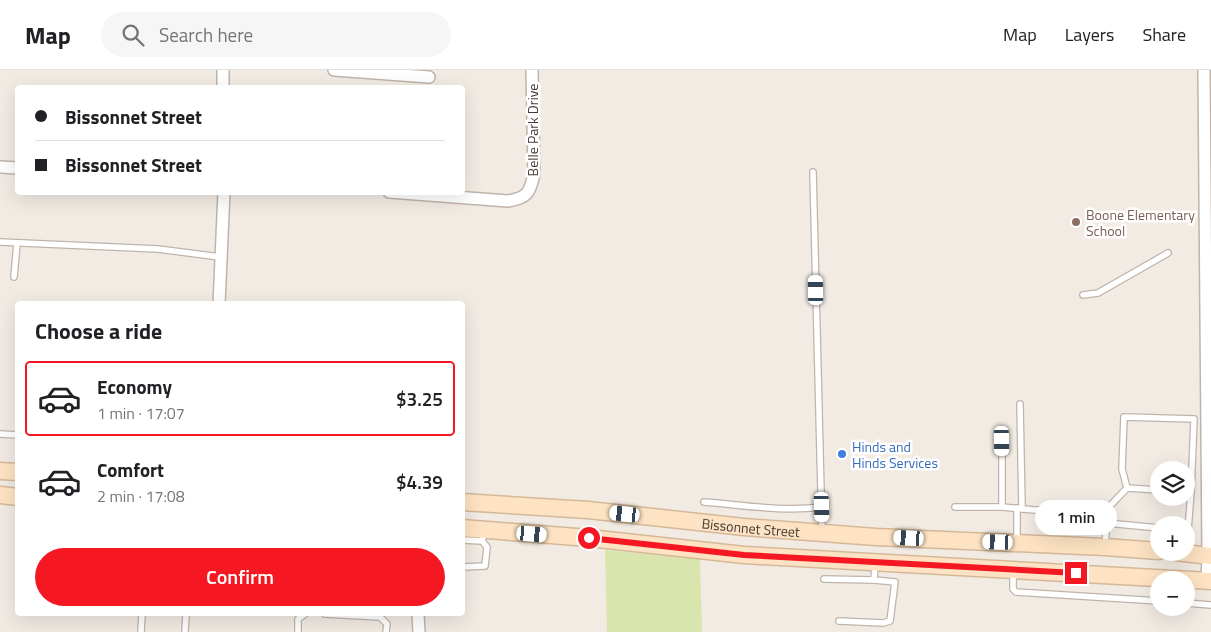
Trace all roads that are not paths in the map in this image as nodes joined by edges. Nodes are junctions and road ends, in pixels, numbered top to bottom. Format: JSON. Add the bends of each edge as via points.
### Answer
{"nodes":[{"id":1,"x":223,"y":70,"type":"edge"},
{"id":2,"x":334,"y":70,"type":"edge"},
{"id":3,"x":532,"y":70,"type":"edge"},
{"id":4,"x":1204,"y":70,"type":"edge"},
{"id":5,"x":428,"y":76,"type":"dead end"},
{"id":6,"x":223,"y":85,"type":"edge"},
{"id":7,"x":0,"y":167,"type":"edge"},
{"id":8,"x":15,"y":168,"type":"edge"},
{"id":9,"x":813,"y":172,"type":"dead end"},
{"id":10,"x":224,"y":195,"type":"edge"},
{"id":11,"x":431,"y":195,"type":"edge"},
{"id":12,"x":0,"y":242,"type":"edge"},
{"id":13,"x":17,"y":243,"type":"junction"},
{"id":14,"x":1168,"y":253,"type":"dead end"},
{"id":15,"x":220,"y":257,"type":"junction"},
{"id":16,"x":14,"y":277,"type":"dead end"},
{"id":17,"x":1083,"y":295,"type":"dead end"},
{"id":18,"x":219,"y":301,"type":"edge"},
{"id":19,"x":1020,"y":404,"type":"dead end"},
{"id":20,"x":0,"y":434,"type":"edge"},
{"id":21,"x":15,"y":435,"type":"edge"},
{"id":22,"x":1002,"y":441,"type":"dead end"},
{"id":23,"x":1191,"y":461,"type":"edge"},
{"id":24,"x":0,"y":471,"type":"edge"},
{"id":25,"x":15,"y":472,"type":"edge"},
{"id":26,"x":1128,"y":488,"type":"junction"},
{"id":27,"x":1150,"y":489,"type":"edge"},
{"id":28,"x":0,"y":495,"type":"edge"},
{"id":29,"x":15,"y":497,"type":"edge"},
{"id":30,"x":465,"y":502,"type":"edge"},
{"id":31,"x":704,"y":502,"type":"dead end"},
{"id":32,"x":822,"y":507,"type":"junction"},
{"id":33,"x":955,"y":507,"type":"dead end"},
{"id":34,"x":1002,"y":507,"type":"junction"},
{"id":35,"x":1108,"y":508,"type":"junction"},
{"id":36,"x":1020,"y":509,"type":"junction"},
{"id":37,"x":1107,"y":523,"type":"junction"},
{"id":38,"x":1150,"y":527,"type":"edge"},
{"id":39,"x":465,"y":529,"type":"edge"},
{"id":40,"x":822,"y":533,"type":"junction"},
{"id":41,"x":483,"y":535,"type":"junction"},
{"id":42,"x":465,"y":539,"type":"edge"},
{"id":43,"x":1017,"y":542,"type":"junction"},
{"id":44,"x":1105,"y":547,"type":"junction"},
{"id":45,"x":1150,"y":550,"type":"edge"},
{"id":46,"x":1195,"y":554,"type":"edge"},
{"id":47,"x":1210,"y":556,"type":"edge"},
{"id":48,"x":875,"y":562,"type":"junction"},
{"id":49,"x":465,"y":567,"type":"edge"},
{"id":50,"x":1017,"y":570,"type":"junction"},
{"id":51,"x":824,"y":579,"type":"dead end"},
{"id":52,"x":874,"y":580,"type":"junction"},
{"id":53,"x":1209,"y":581,"type":"edge"},
{"id":54,"x":1150,"y":601,"type":"edge"},
{"id":55,"x":1195,"y":604,"type":"edge"},
{"id":56,"x":1211,"y":605,"type":"edge"},
{"id":57,"x":142,"y":616,"type":"edge"},
{"id":58,"x":186,"y":616,"type":"edge"},
{"id":59,"x":302,"y":616,"type":"edge"},
{"id":60,"x":362,"y":616,"type":"edge"},
{"id":61,"x":418,"y":616,"type":"edge"},
{"id":62,"x":839,"y":621,"type":"dead end"},
{"id":63,"x":141,"y":632,"type":"edge"},
{"id":64,"x":185,"y":632,"type":"edge"},
{"id":65,"x":298,"y":632,"type":"edge"},
{"id":66,"x":386,"y":632,"type":"edge"},
{"id":67,"x":419,"y":632,"type":"edge"}],
"edges":[{"from":1,"to":6,"type":"street"},
{"from":2,"to":5,"type":"street"},
{"from":3,"to":11,"type":"street","name":"Belle Park Drive","via":[[534,174],[531,188],[521,199],[508,201]]},
{"from":4,"to":47,"type":"street"},
{"from":7,"to":8,"type":"street"},
{"from":9,"to":32,"type":"lane"},
{"from":10,"to":15,"type":"street"},
{"from":12,"to":13,"type":"lane"},
{"from":13,"to":15,"type":"lane","via":[[158,248]]},
{"from":13,"to":16,"type":"lane"},
{"from":14,"to":17,"type":"lane","via":[[1098,293]]},
{"from":15,"to":18,"type":"street"},
{"from":19,"to":36,"type":"lane"},
{"from":20,"to":21,"type":"lane"},
{"from":22,"to":34,"type":"lane"},
{"from":23,"to":26,"type":"lane","via":[[1194,419],[1124,417],[1122,469]]},
{"from":24,"to":25,"type":"main road"},
{"from":26,"to":27,"type":"lane"},
{"from":26,"to":35,"type":"lane"},
{"from":28,"to":29,"type":"main road"},
{"from":30,"to":40,"type":"main road","name":"Bissonnet Street","via":[[588,510]]},
{"from":31,"to":32,"type":"lane","via":[[760,508]]},
{"from":32,"to":40,"type":"lane"},
{"from":33,"to":34,"type":"lane"},
{"from":34,"to":36,"type":"lane"},
{"from":35,"to":36,"type":"lane"},
{"from":35,"to":37,"type":"lane"},
{"from":36,"to":43,"type":"lane"},
{"from":37,"to":38,"type":"lane"},
{"from":37,"to":44,"type":"lane"},
{"from":39,"to":41,"type":"main road","name":"Bissonnet Street"},
{"from":40,"to":43,"type":"main road","name":"Bissonnet Street"},
{"from":41,"to":42,"type":"lane"},
{"from":41,"to":48,"type":"main road","name":"Bissonnet Street","via":[[589,538],[744,555]]},
{"from":41,"to":49,"type":"lane","via":[[487,548],[485,566]]},
{"from":43,"to":44,"type":"main road","name":"Bissonnet Street"},
{"from":43,"to":50,"type":"main road"},
{"from":44,"to":45,"type":"main road","name":"Bissonnet Street"},
{"from":46,"to":47,"type":"main road"},
{"from":47,"to":53,"type":"street"},
{"from":48,"to":50,"type":"main road","name":"Bissonnet Street"},
{"from":48,"to":52,"type":"lane"},
{"from":50,"to":53,"type":"main road","name":"Bissonnet Street"},
{"from":50,"to":54,"type":"lane","via":[[1013,579],[1016,592]]},
{"from":51,"to":52,"type":"lane"},
{"from":52,"to":62,"type":"lane","via":[[895,582],[890,622]]},
{"from":55,"to":56,"type":"lane"},
{"from":57,"to":63,"type":"lane"},
{"from":58,"to":64,"type":"lane"},
{"from":59,"to":65,"type":"lane","via":[[298,619]]},
{"from":60,"to":66,"type":"lane","via":[[380,617],[387,624]]},
{"from":61,"to":67,"type":"street"}]}
